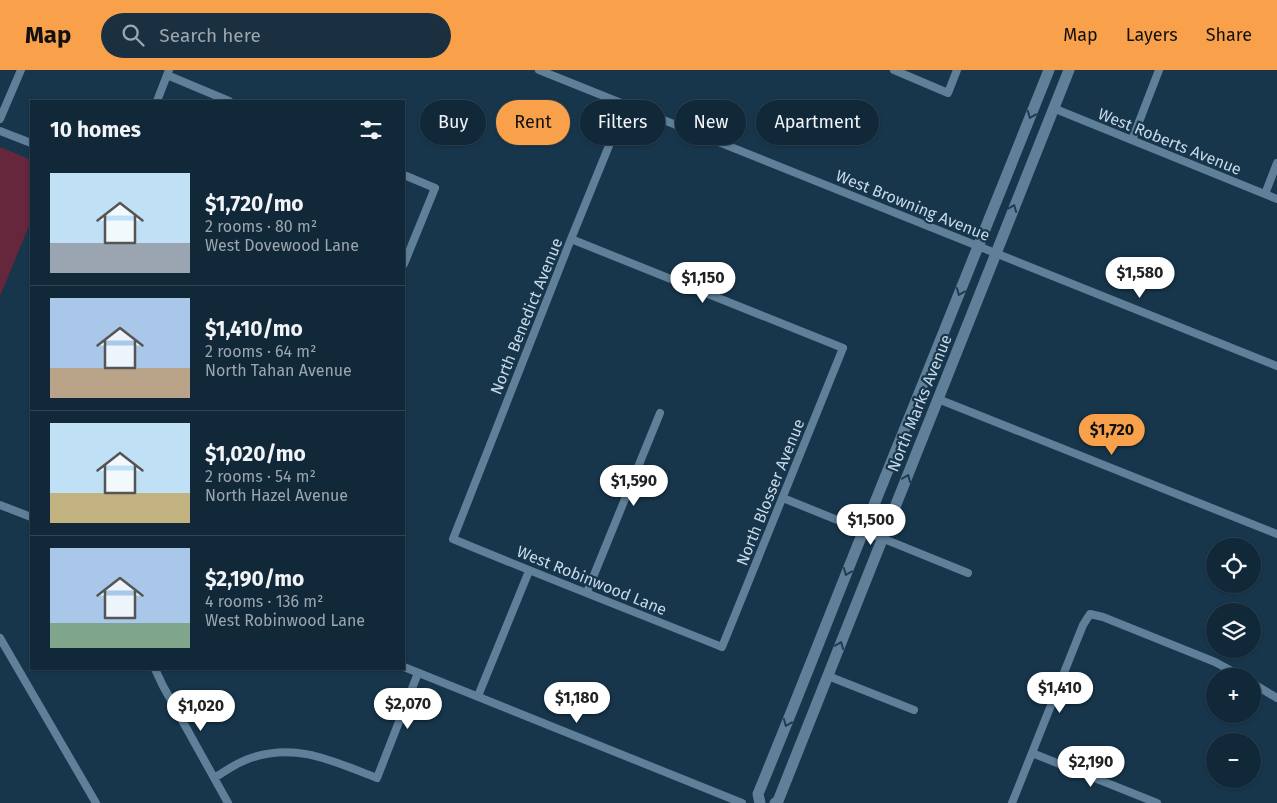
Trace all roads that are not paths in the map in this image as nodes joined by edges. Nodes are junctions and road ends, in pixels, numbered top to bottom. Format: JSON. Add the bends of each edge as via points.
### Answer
{"nodes":[{"id":1,"x":21,"y":70,"type":"edge"},
{"id":2,"x":539,"y":70,"type":"edge"},
{"id":3,"x":894,"y":70,"type":"edge"},
{"id":4,"x":957,"y":70,"type":"edge"},
{"id":5,"x":1049,"y":70,"type":"edge"},
{"id":6,"x":1069,"y":70,"type":"edge"},
{"id":7,"x":1159,"y":70,"type":"edge"},
{"id":8,"x":168,"y":73,"type":"edge"},
{"id":9,"x":157,"y":100,"type":"edge"},
{"id":10,"x":227,"y":100,"type":"edge"},
{"id":11,"x":616,"y":100,"type":"edge"},
{"id":12,"x":1053,"y":108,"type":"junction"},
{"id":13,"x":0,"y":120,"type":"edge"},
{"id":14,"x":665,"y":120,"type":"edge"},
{"id":15,"x":0,"y":131,"type":"edge"},
{"id":16,"x":1132,"y":140,"type":"junction"},
{"id":17,"x":30,"y":143,"type":"edge"},
{"id":18,"x":609,"y":145,"type":"edge"},
{"id":19,"x":1277,"y":162,"type":"edge"},
{"id":20,"x":405,"y":175,"type":"edge"},
{"id":21,"x":1265,"y":194,"type":"junction"},
{"id":22,"x":1277,"y":199,"type":"edge"},
{"id":23,"x":571,"y":239,"type":"junction"},
{"id":24,"x":978,"y":247,"type":"junction"},
{"id":25,"x":995,"y":253,"type":"junction"},
{"id":26,"x":405,"y":262,"type":"edge"},
{"id":27,"x":1277,"y":366,"type":"edge"},
{"id":28,"x":938,"y":399,"type":"junction"},
{"id":29,"x":660,"y":413,"type":"dead end"},
{"id":30,"x":783,"y":498,"type":"junction"},
{"id":31,"x":0,"y":505,"type":"edge"},
{"id":32,"x":30,"y":518,"type":"edge"},
{"id":33,"x":863,"y":531,"type":"junction"},
{"id":34,"x":1277,"y":534,"type":"edge"},
{"id":35,"x":453,"y":538,"type":"joint"},
{"id":36,"x":883,"y":539,"type":"junction"},
{"id":37,"x":529,"y":571,"type":"junction"},
{"id":38,"x":968,"y":572,"type":"dead end"},
{"id":39,"x":587,"y":592,"type":"junction"},
{"id":40,"x":0,"y":638,"type":"edge"},
{"id":41,"x":722,"y":647,"type":"joint"},
{"id":42,"x":405,"y":667,"type":"edge"},
{"id":43,"x":1226,"y":668,"type":"edge"},
{"id":44,"x":155,"y":670,"type":"edge"},
{"id":45,"x":418,"y":673,"type":"junction"},
{"id":46,"x":828,"y":676,"type":"junction"},
{"id":47,"x":1261,"y":688,"type":"edge"},
{"id":48,"x":478,"y":696,"type":"junction"},
{"id":49,"x":1277,"y":698,"type":"edge"},
{"id":50,"x":914,"y":710,"type":"dead end"},
{"id":51,"x":1032,"y":753,"type":"junction"},
{"id":52,"x":214,"y":778,"type":"junction"},
{"id":53,"x":96,"y":803,"type":"edge"},
{"id":54,"x":228,"y":803,"type":"edge"},
{"id":55,"x":742,"y":803,"type":"edge"},
{"id":56,"x":760,"y":803,"type":"edge"},
{"id":57,"x":775,"y":803,"type":"edge"},
{"id":58,"x":1012,"y":803,"type":"edge"},
{"id":59,"x":1158,"y":803,"type":"edge"}],
"edges":[{"from":1,"to":13,"type":"street"},
{"from":2,"to":11,"type":"street","name":"West Browning Avenue"},
{"from":3,"to":4,"type":"street","via":[[948,92]]},
{"from":5,"to":24,"type":"main road","name":"North Marks Avenue","one_way":true},
{"from":6,"to":12,"type":"main road","name":"North Marks Avenue"},
{"from":7,"to":16,"type":"street"},
{"from":8,"to":9,"type":"street"},
{"from":8,"to":10,"type":"street"},
{"from":12,"to":16,"type":"street","name":"West Roberts Avenue"},
{"from":25,"to":12,"type":"main road","name":"North Marks Avenue","one_way":true},
{"from":14,"to":24,"type":"street","name":"West Browning Avenue"},
{"from":15,"to":17,"type":"street"},
{"from":16,"to":21,"type":"street","name":"West Roberts Avenue"},
{"from":18,"to":23,"type":"street","name":"North Benedict Avenue"},
{"from":19,"to":21,"type":"street"},
{"from":20,"to":26,"type":"street","via":[[435,188]]},
{"from":21,"to":22,"type":"street","name":"West Roberts Avenue"},
{"from":23,"to":30,"type":"street","name":"North Blosser Avenue","via":[[844,348]]},
{"from":23,"to":35,"type":"street","name":"North Benedict Avenue"},
{"from":24,"to":25,"type":"street","name":"West Browning Avenue"},
{"from":24,"to":33,"type":"main road","name":"North Marks Avenue","one_way":true},
{"from":25,"to":27,"type":"street","name":"West Browning Avenue"},
{"from":25,"to":28,"type":"main road","name":"North Marks Avenue"},
{"from":28,"to":34,"type":"street"},
{"from":36,"to":28,"type":"main road","name":"North Marks Avenue","one_way":true},
{"from":29,"to":39,"type":"street"},
{"from":30,"to":33,"type":"street"},
{"from":30,"to":41,"type":"street","name":"North Blosser Avenue"},
{"from":31,"to":32,"type":"street"},
{"from":33,"to":36,"type":"street"},
{"from":33,"to":56,"type":"main road","name":"North Marks Avenue","one_way":true,"via":[[758,794]]},
{"from":35,"to":37,"type":"street","name":"West Robinwood Lane"},
{"from":36,"to":38,"type":"street"},
{"from":46,"to":36,"type":"main road","name":"North Marks Avenue","one_way":true},
{"from":37,"to":39,"type":"street","name":"West Robinwood Lane"},
{"from":37,"to":48,"type":"street"},
{"from":39,"to":41,"type":"street","name":"West Robinwood Lane"},
{"from":40,"to":53,"type":"street"},
{"from":42,"to":45,"type":"street"},
{"from":43,"to":51,"type":"street","via":[[1090,614]]},
{"from":44,"to":52,"type":"street"},
{"from":45,"to":48,"type":"street"},
{"from":45,"to":52,"type":"street","via":[[377,778],[329,759],[298,752],[251,758]]},
{"from":46,"to":50,"type":"street"},
{"from":46,"to":57,"type":"main road","name":"North Marks Avenue"},
{"from":47,"to":49,"type":"street"},
{"from":48,"to":55,"type":"street"},
{"from":51,"to":58,"type":"street"},
{"from":51,"to":59,"type":"street"},
{"from":52,"to":54,"type":"street"}]}
